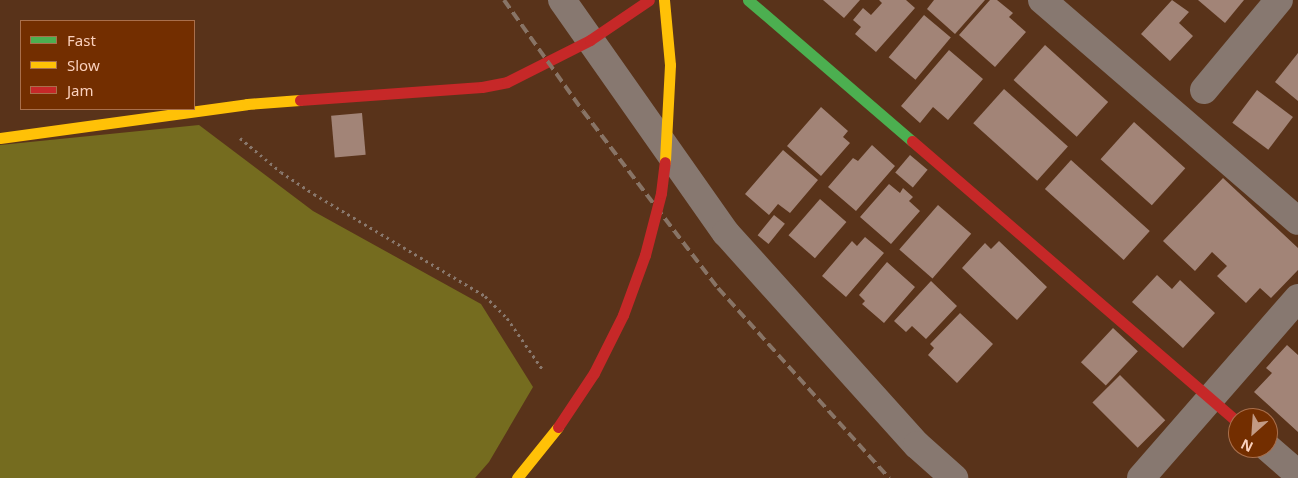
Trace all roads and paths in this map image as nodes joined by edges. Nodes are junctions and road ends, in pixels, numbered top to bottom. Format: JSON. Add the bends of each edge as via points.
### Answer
{"nodes":[{"id":1,"x":562,"y":0,"type":"edge"},
{"id":2,"x":649,"y":0,"type":"edge"},
{"id":3,"x":664,"y":0,"type":"edge"},
{"id":4,"x":748,"y":0,"type":"edge"},
{"id":5,"x":1042,"y":0,"type":"edge"},
{"id":6,"x":1279,"y":0,"type":"edge"},
{"id":7,"x":590,"y":40,"type":"junction"},
{"id":8,"x":1204,"y":90,"type":"dead end"},
{"id":9,"x":223,"y":108,"type":"junction"},
{"id":10,"x":0,"y":138,"type":"edge"},
{"id":11,"x":1298,"y":221,"type":"edge"},
{"id":12,"x":1298,"y":298,"type":"edge"},
{"id":13,"x":543,"y":370,"type":"dead end"},
{"id":14,"x":1210,"y":398,"type":"junction"},
{"id":15,"x":1228,"y":413,"type":"edge"},
{"id":16,"x":1278,"y":457,"type":"edge"},
{"id":17,"x":1298,"y":474,"type":"edge"},
{"id":18,"x":517,"y":478,"type":"edge"},
{"id":19,"x":954,"y":478,"type":"edge"},
{"id":20,"x":1141,"y":478,"type":"edge"}],
"edges":[{"from":1,"to":7,"type":"street"},
{"from":2,"to":7,"type":"street"},
{"from":3,"to":18,"type":"street","bridge":true,"via":[[670,64],[669,129],[661,192],[645,255],[623,316],[598,364],[558,427]]},
{"from":4,"to":14,"type":"street"},
{"from":5,"to":11,"type":"street"},
{"from":6,"to":8,"type":"street"},
{"from":7,"to":9,"type":"street","via":[[529,74],[482,87]]},
{"from":7,"to":19,"type":"street","via":[[726,233],[917,445]]},
{"from":9,"to":10,"type":"street"},
{"from":9,"to":13,"type":"path","via":[[224,121],[280,172],[485,296],[507,318]]},
{"from":12,"to":14,"type":"street"},
{"from":14,"to":15,"type":"street"},
{"from":14,"to":20,"type":"street"},
{"from":16,"to":17,"type":"street"}]}
